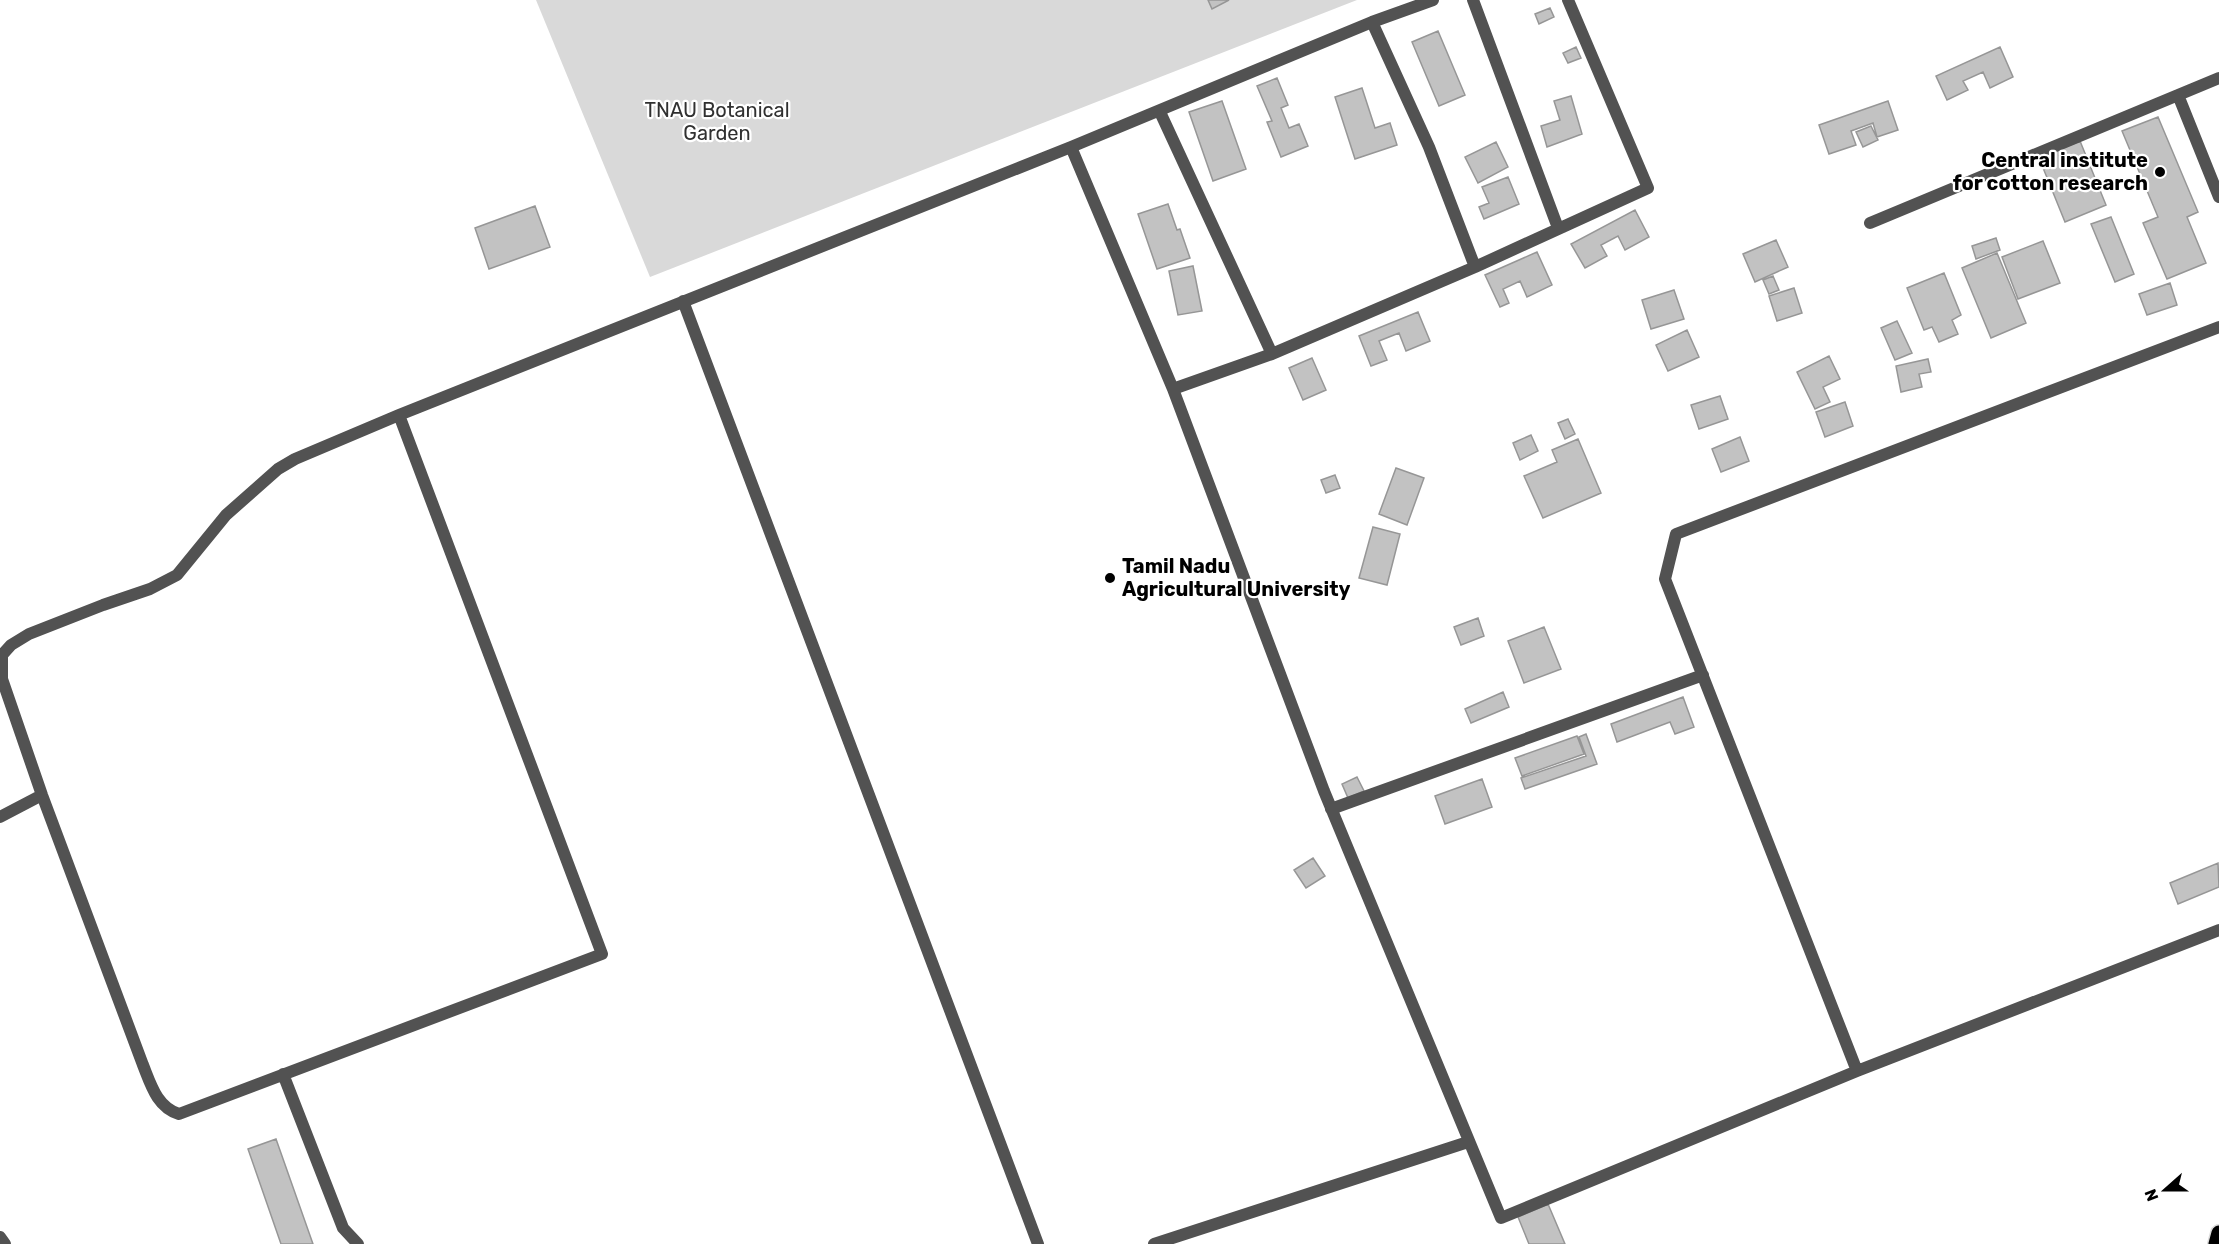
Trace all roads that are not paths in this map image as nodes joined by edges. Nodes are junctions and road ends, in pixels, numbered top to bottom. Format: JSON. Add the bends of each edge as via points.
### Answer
{"nodes":[{"id":1,"x":1433,"y":0,"type":"edge"},
{"id":2,"x":1473,"y":0,"type":"edge"},
{"id":3,"x":1568,"y":0,"type":"edge"},
{"id":4,"x":1372,"y":22,"type":"junction"},
{"id":5,"x":2219,"y":78,"type":"edge"},
{"id":6,"x":2178,"y":95,"type":"junction"},
{"id":7,"x":1160,"y":112,"type":"junction"},
{"id":8,"x":1071,"y":147,"type":"junction"},
{"id":9,"x":2219,"y":197,"type":"edge"},
{"id":10,"x":1870,"y":224,"type":"dead end"},
{"id":11,"x":1558,"y":228,"type":"junction"},
{"id":12,"x":1475,"y":267,"type":"junction"},
{"id":13,"x":683,"y":301,"type":"junction"},
{"id":14,"x":2219,"y":327,"type":"edge"},
{"id":15,"x":1272,"y":354,"type":"junction"},
{"id":16,"x":1173,"y":389,"type":"junction"},
{"id":17,"x":399,"y":415,"type":"junction"},
{"id":18,"x":1702,"y":675,"type":"junction"},
{"id":19,"x":42,"y":795,"type":"junction"},
{"id":20,"x":1331,"y":809,"type":"junction"},
{"id":21,"x":0,"y":817,"type":"edge"},
{"id":22,"x":2219,"y":930,"type":"edge"},
{"id":23,"x":1857,"y":1071,"type":"junction"},
{"id":24,"x":283,"y":1074,"type":"junction"},
{"id":25,"x":1468,"y":1142,"type":"junction"},
{"id":26,"x":2219,"y":1233,"type":"edge"},
{"id":27,"x":0,"y":1237,"type":"edge"},
{"id":28,"x":4,"y":1244,"type":"edge"},
{"id":29,"x":358,"y":1244,"type":"edge"},
{"id":30,"x":1038,"y":1244,"type":"edge"},
{"id":31,"x":1154,"y":1244,"type":"edge"},
{"id":32,"x":2216,"y":1244,"type":"edge"}],
"edges":[{"from":1,"to":4,"type":"street"},
{"from":2,"to":11,"type":"street"},
{"from":3,"to":11,"type":"street","via":[[1648,188]]},
{"from":4,"to":7,"type":"street"},
{"from":4,"to":12,"type":"street","via":[[1429,147]]},
{"from":5,"to":6,"type":"street"},
{"from":6,"to":9,"type":"street"},
{"from":6,"to":10,"type":"street"},
{"from":7,"to":8,"type":"street"},
{"from":7,"to":15,"type":"street"},
{"from":8,"to":13,"type":"street"},
{"from":8,"to":16,"type":"street"},
{"from":11,"to":12,"type":"street"},
{"from":12,"to":15,"type":"street"},
{"from":13,"to":17,"type":"street"},
{"from":13,"to":30,"type":"street"},
{"from":14,"to":18,"type":"street","via":[[1676,534],[1665,579]]},
{"from":15,"to":16,"type":"street"},
{"from":16,"to":20,"type":"street"},
{"from":17,"to":19,"type":"street","via":[[278,470],[226,515],[177,575],[150,589],[29,634],[2,654],[2,679]]},
{"from":17,"to":24,"type":"street","via":[[602,954]]},
{"from":18,"to":20,"type":"street"},
{"from":18,"to":23,"type":"street"},
{"from":19,"to":21,"type":"street"},
{"from":19,"to":24,"type":"street","via":[[143,1065],[165,1107],[179,1114]]},
{"from":20,"to":25,"type":"street"},
{"from":22,"to":23,"type":"street"},
{"from":23,"to":25,"type":"street","via":[[1501,1218]]},
{"from":24,"to":29,"type":"street","via":[[343,1228]]},
{"from":25,"to":31,"type":"street"},
{"from":26,"to":32,"type":"main road"},
{"from":27,"to":28,"type":"street"}]}
